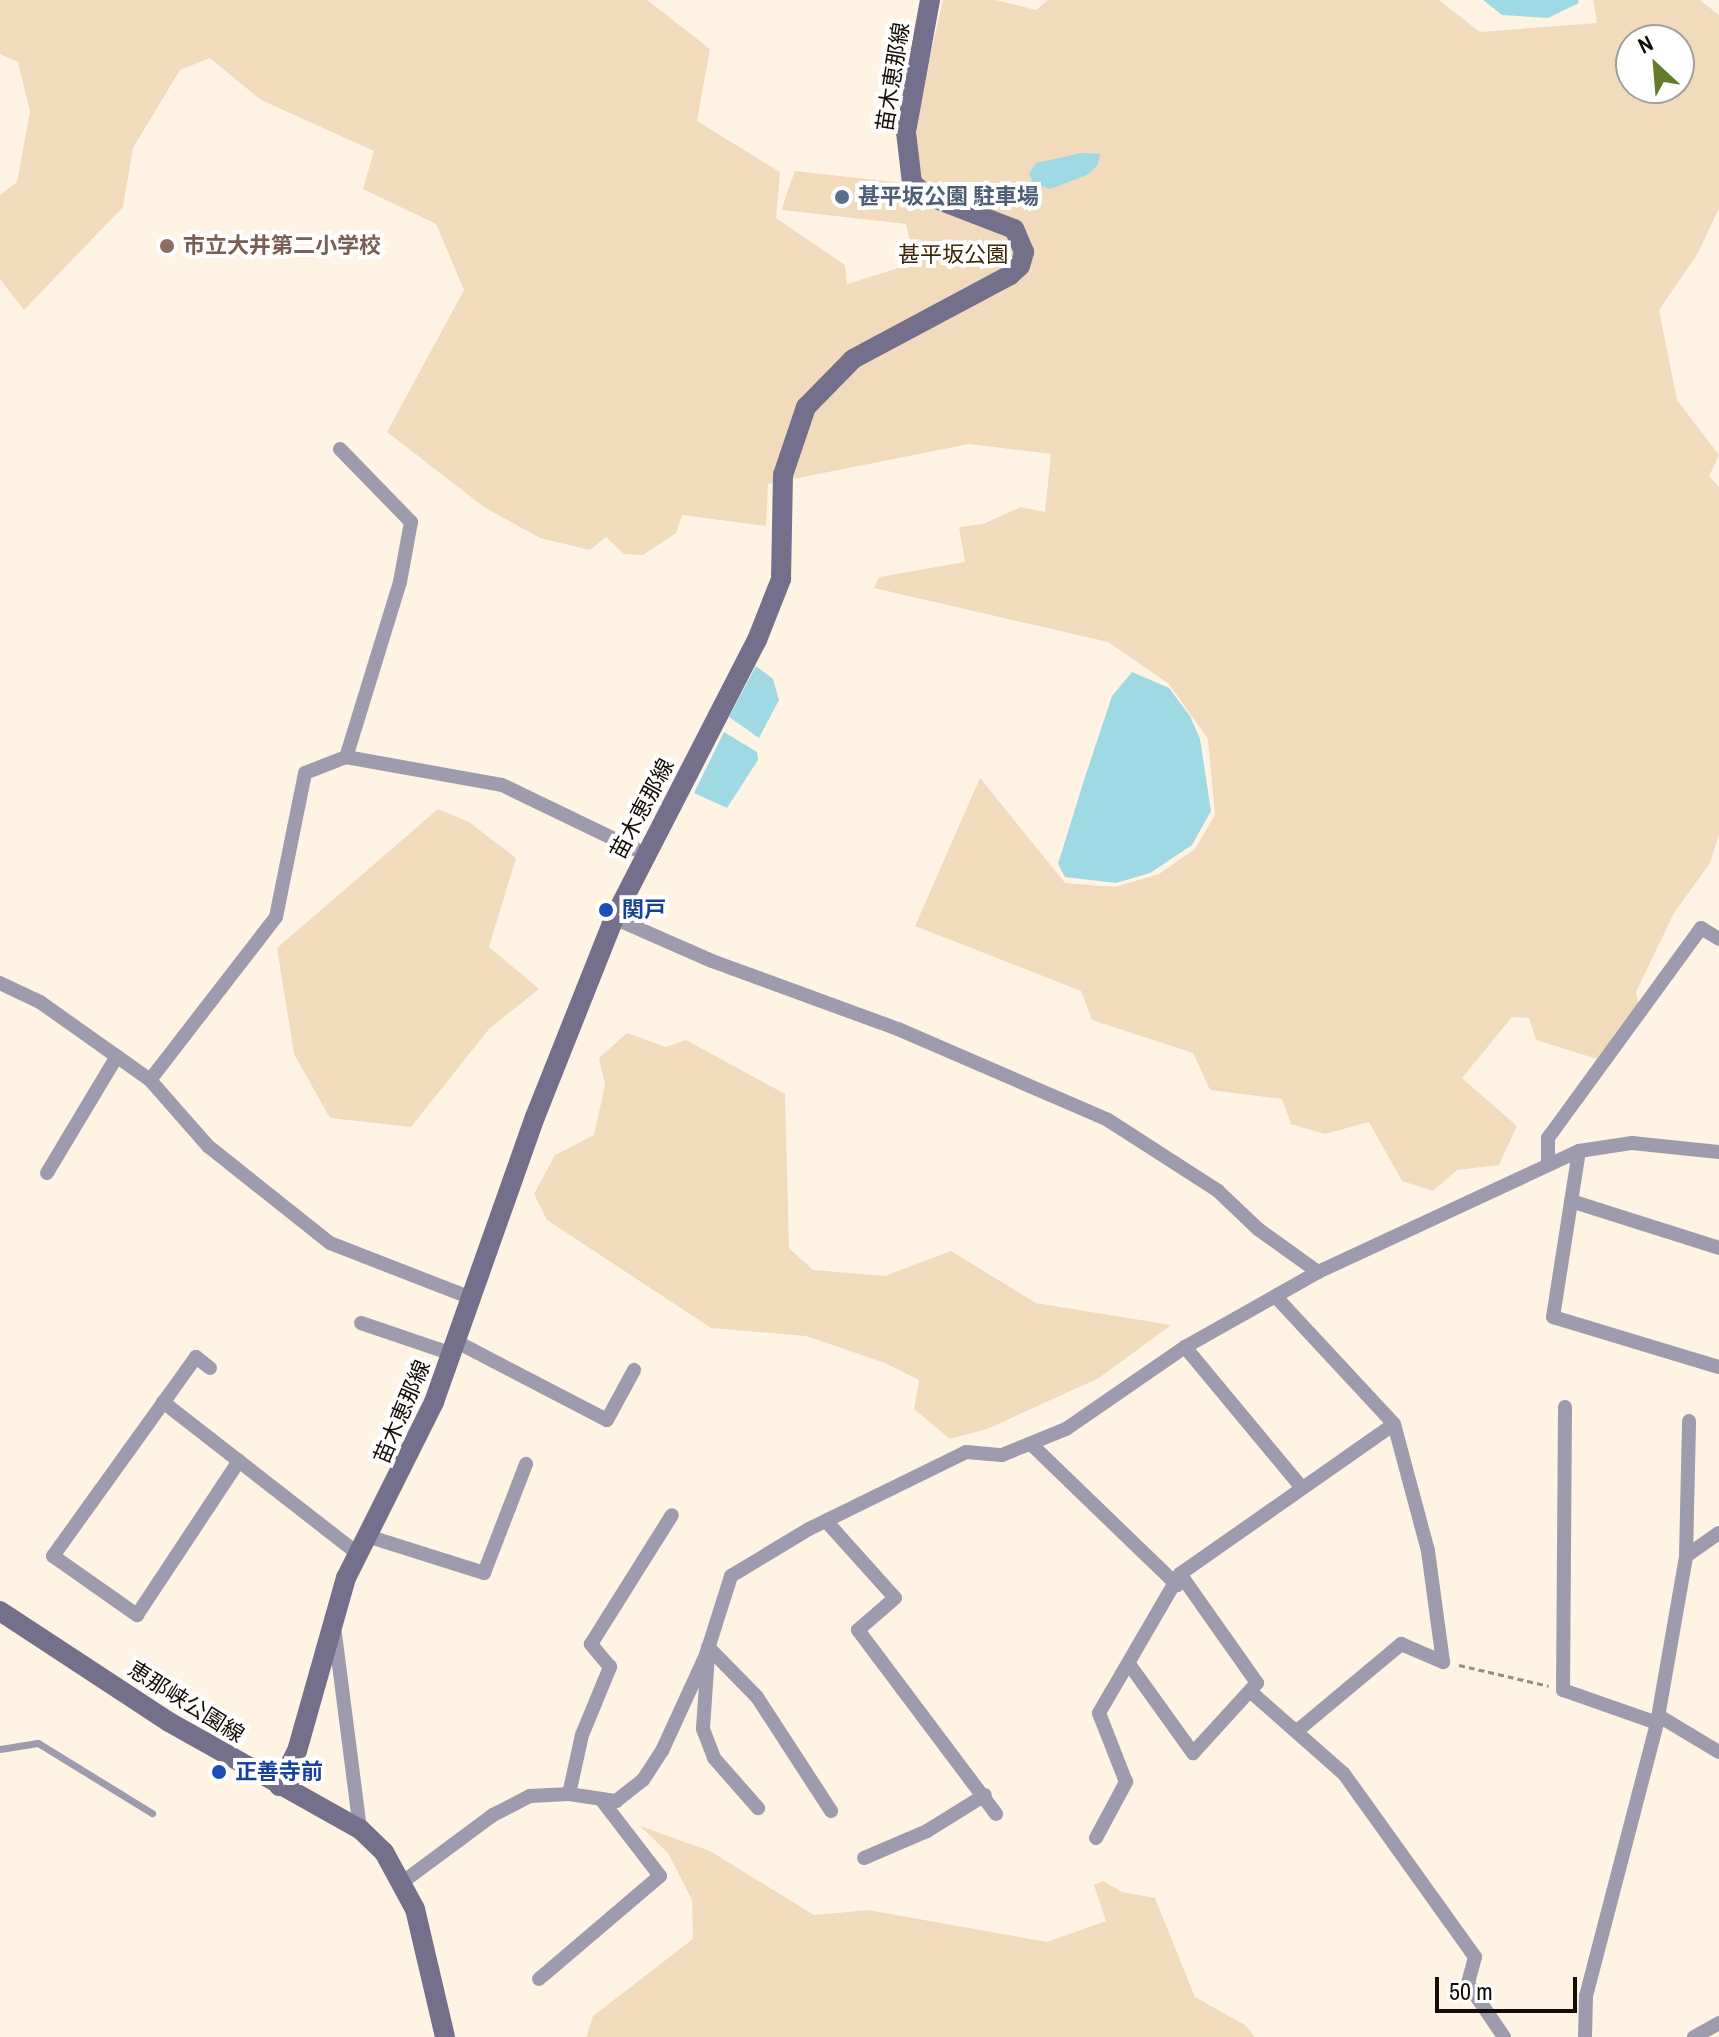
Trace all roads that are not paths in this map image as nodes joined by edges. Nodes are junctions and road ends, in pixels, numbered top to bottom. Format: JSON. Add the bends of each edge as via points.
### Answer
{"nodes":[{"id":1,"x":930,"y":0,"type":"edge"},
{"id":2,"x":340,"y":449,"type":"dead end"},
{"id":3,"x":346,"y":757,"type":"junction"},
{"id":4,"x":643,"y":853,"type":"junction"},
{"id":5,"x":614,"y":918,"type":"junction"},
{"id":6,"x":1719,"y":939,"type":"edge"},
{"id":7,"x":0,"y":983,"type":"edge"},
{"id":8,"x":117,"y":1056,"type":"junction"},
{"id":9,"x":150,"y":1080,"type":"junction"},
{"id":10,"x":1579,"y":1151,"type":"junction"},
{"id":11,"x":1719,"y":1152,"type":"edge"},
{"id":12,"x":1548,"y":1165,"type":"junction"},
{"id":13,"x":47,"y":1173,"type":"dead end"},
{"id":14,"x":1571,"y":1201,"type":"junction"},
{"id":15,"x":1719,"y":1248,"type":"edge"},
{"id":16,"x":1318,"y":1272,"type":"junction"},
{"id":17,"x":1276,"y":1297,"type":"junction"},
{"id":18,"x":471,"y":1298,"type":"junction"},
{"id":19,"x":361,"y":1323,"type":"dead end"},
{"id":20,"x":1185,"y":1347,"type":"junction"},
{"id":21,"x":455,"y":1348,"type":"junction"},
{"id":22,"x":1719,"y":1367,"type":"edge"},
{"id":23,"x":210,"y":1368,"type":"dead end"},
{"id":24,"x":634,"y":1370,"type":"dead end"},
{"id":25,"x":163,"y":1402,"type":"junction"},
{"id":26,"x":1565,"y":1407,"type":"dead end"},
{"id":27,"x":1689,"y":1421,"type":"dead end"},
{"id":28,"x":1394,"y":1424,"type":"junction"},
{"id":29,"x":1032,"y":1445,"type":"junction"},
{"id":30,"x":239,"y":1461,"type":"junction"},
{"id":31,"x":526,"y":1464,"type":"dead end"},
{"id":32,"x":1302,"y":1488,"type":"junction"},
{"id":33,"x":672,"y":1515,"type":"dead end"},
{"id":34,"x":826,"y":1521,"type":"junction"},
{"id":35,"x":1719,"y":1533,"type":"edge"},
{"id":36,"x":362,"y":1544,"type":"junction"},
{"id":37,"x":1686,"y":1556,"type":"junction"},
{"id":38,"x":1179,"y":1579,"type":"junction"},
{"id":39,"x":0,"y":1611,"type":"edge"},
{"id":40,"x":334,"y":1626,"type":"junction"},
{"id":41,"x":708,"y":1647,"type":"junction"},
{"id":42,"x":1129,"y":1664,"type":"junction"},
{"id":43,"x":1251,"y":1692,"type":"junction"},
{"id":44,"x":1658,"y":1720,"type":"junction"},
{"id":45,"x":1297,"y":1731,"type":"junction"},
{"id":46,"x":0,"y":1749,"type":"edge"},
{"id":47,"x":1719,"y":1752,"type":"edge"},
{"id":48,"x":279,"y":1786,"type":"junction"},
{"id":49,"x":569,"y":1794,"type":"junction"},
{"id":50,"x":985,"y":1795,"type":"junction"},
{"id":51,"x":603,"y":1802,"type":"junction"},
{"id":52,"x":758,"y":1808,"type":"dead end"},
{"id":53,"x":831,"y":1811,"type":"dead end"},
{"id":54,"x":152,"y":1813,"type":"dead end"},
{"id":55,"x":996,"y":1814,"type":"dead end"},
{"id":56,"x":360,"y":1829,"type":"junction"},
{"id":57,"x":1096,"y":1838,"type":"dead end"},
{"id":58,"x":864,"y":1858,"type":"dead end"},
{"id":59,"x":404,"y":1881,"type":"junction"},
{"id":60,"x":539,"y":1979,"type":"dead end"},
{"id":61,"x":1719,"y":2023,"type":"edge"},
{"id":62,"x":445,"y":2037,"type":"edge"},
{"id":63,"x":1504,"y":2037,"type":"edge"},
{"id":64,"x":1585,"y":2037,"type":"edge"},
{"id":65,"x":1694,"y":2037,"type":"edge"}],
"edges":[{"from":1,"to":4,"type":"main road","name":"苗木恵那線","via":[[906,132],[912,183],[926,195],[1014,229],[1024,252],[1020,266],[853,359],[806,407],[783,475],[781,579],[757,640]]},
{"from":2,"to":3,"type":"street","via":[[411,522],[400,582]]},
{"from":3,"to":4,"type":"street","via":[[502,785]]},
{"from":3,"to":9,"type":"street","via":[[305,773],[276,917]]},
{"from":4,"to":5,"type":"main road","name":"苗木恵那線"},
{"from":5,"to":16,"type":"street","via":[[712,961],[898,1029],[1108,1120],[1218,1191],[1258,1229]]},
{"from":5,"to":18,"type":"main road","name":"苗木恵那線"},
{"from":6,"to":12,"type":"street","via":[[1701,928],[1548,1138]]},
{"from":7,"to":8,"type":"street","via":[[40,1002]]},
{"from":8,"to":9,"type":"street"},
{"from":8,"to":13,"type":"street"},
{"from":9,"to":18,"type":"street","via":[[208,1146],[330,1243]]},
{"from":10,"to":11,"type":"street","via":[[1632,1143]]},
{"from":10,"to":12,"type":"street"},
{"from":10,"to":14,"type":"street"},
{"from":12,"to":16,"type":"street"},
{"from":14,"to":15,"type":"street"},
{"from":14,"to":22,"type":"street","via":[[1553,1317]]},
{"from":16,"to":17,"type":"street"},
{"from":17,"to":20,"type":"street"},
{"from":17,"to":28,"type":"street"},
{"from":18,"to":21,"type":"main road","name":"苗木恵那線"},
{"from":19,"to":21,"type":"street"},
{"from":20,"to":29,"type":"street","via":[[1066,1429]]},
{"from":20,"to":32,"type":"street"},
{"from":21,"to":24,"type":"street","via":[[607,1420]]},
{"from":21,"to":36,"type":"main road","name":"苗木恵那線","via":[[401,1477]]},
{"from":23,"to":25,"type":"street","via":[[196,1357]]},
{"from":25,"to":30,"type":"street"},
{"from":25,"to":30,"type":"street","via":[[53,1556],[137,1615]]},
{"from":26,"to":44,"type":"street","via":[[1563,1690]]},
{"from":27,"to":37,"type":"street"},
{"from":28,"to":32,"type":"street"},
{"from":28,"to":45,"type":"street","via":[[1428,1551],[1443,1662],[1401,1644]]},
{"from":29,"to":34,"type":"street","via":[[1002,1455],[966,1452]]},
{"from":29,"to":38,"type":"street"},
{"from":30,"to":36,"type":"street"},
{"from":31,"to":36,"type":"street","via":[[484,1573]]},
{"from":32,"to":38,"type":"street"},
{"from":33,"to":49,"type":"street","via":[[591,1644],[610,1667],[582,1735]]},
{"from":34,"to":41,"type":"street","via":[[731,1576]]},
{"from":34,"to":50,"type":"street","via":[[895,1598],[858,1630]]},
{"from":35,"to":37,"type":"street"},
{"from":36,"to":40,"type":"main road","name":"苗木恵那線"},
{"from":37,"to":44,"type":"street"},
{"from":38,"to":42,"type":"street"},
{"from":38,"to":43,"type":"street","via":[[1257,1683]]},
{"from":39,"to":48,"type":"main road","name":"恵那峡公園線","via":[[169,1722]]},
{"from":40,"to":48,"type":"main road","name":"苗木恵那線","via":[[297,1751]]},
{"from":40,"to":56,"type":"street"},
{"from":41,"to":51,"type":"street","via":[[662,1751],[643,1780],[616,1801]]},
{"from":41,"to":52,"type":"street","via":[[703,1729],[714,1758]]},
{"from":41,"to":53,"type":"street","via":[[757,1697]]},
{"from":42,"to":43,"type":"street","via":[[1193,1753]]},
{"from":42,"to":57,"type":"street","via":[[1099,1713],[1126,1782]]},
{"from":43,"to":45,"type":"street"},
{"from":44,"to":47,"type":"street"},
{"from":44,"to":64,"type":"street","via":[[1586,1996]]},
{"from":45,"to":63,"type":"street","via":[[1344,1774],[1475,1957],[1468,1984]]},
{"from":46,"to":54,"type":"lane","via":[[38,1743]]},
{"from":48,"to":56,"type":"main road","name":"恵那峡公園線"},
{"from":49,"to":51,"type":"street"},
{"from":49,"to":59,"type":"street","via":[[530,1796],[493,1815]]},
{"from":50,"to":55,"type":"street"},
{"from":50,"to":58,"type":"street","via":[[927,1831]]},
{"from":51,"to":60,"type":"street","via":[[660,1876]]},
{"from":56,"to":59,"type":"main road","name":"恵那峡公園線"},
{"from":59,"to":62,"type":"main road","name":"恵那峡公園線","via":[[423,1935]]},
{"from":61,"to":65,"type":"street"}]}
